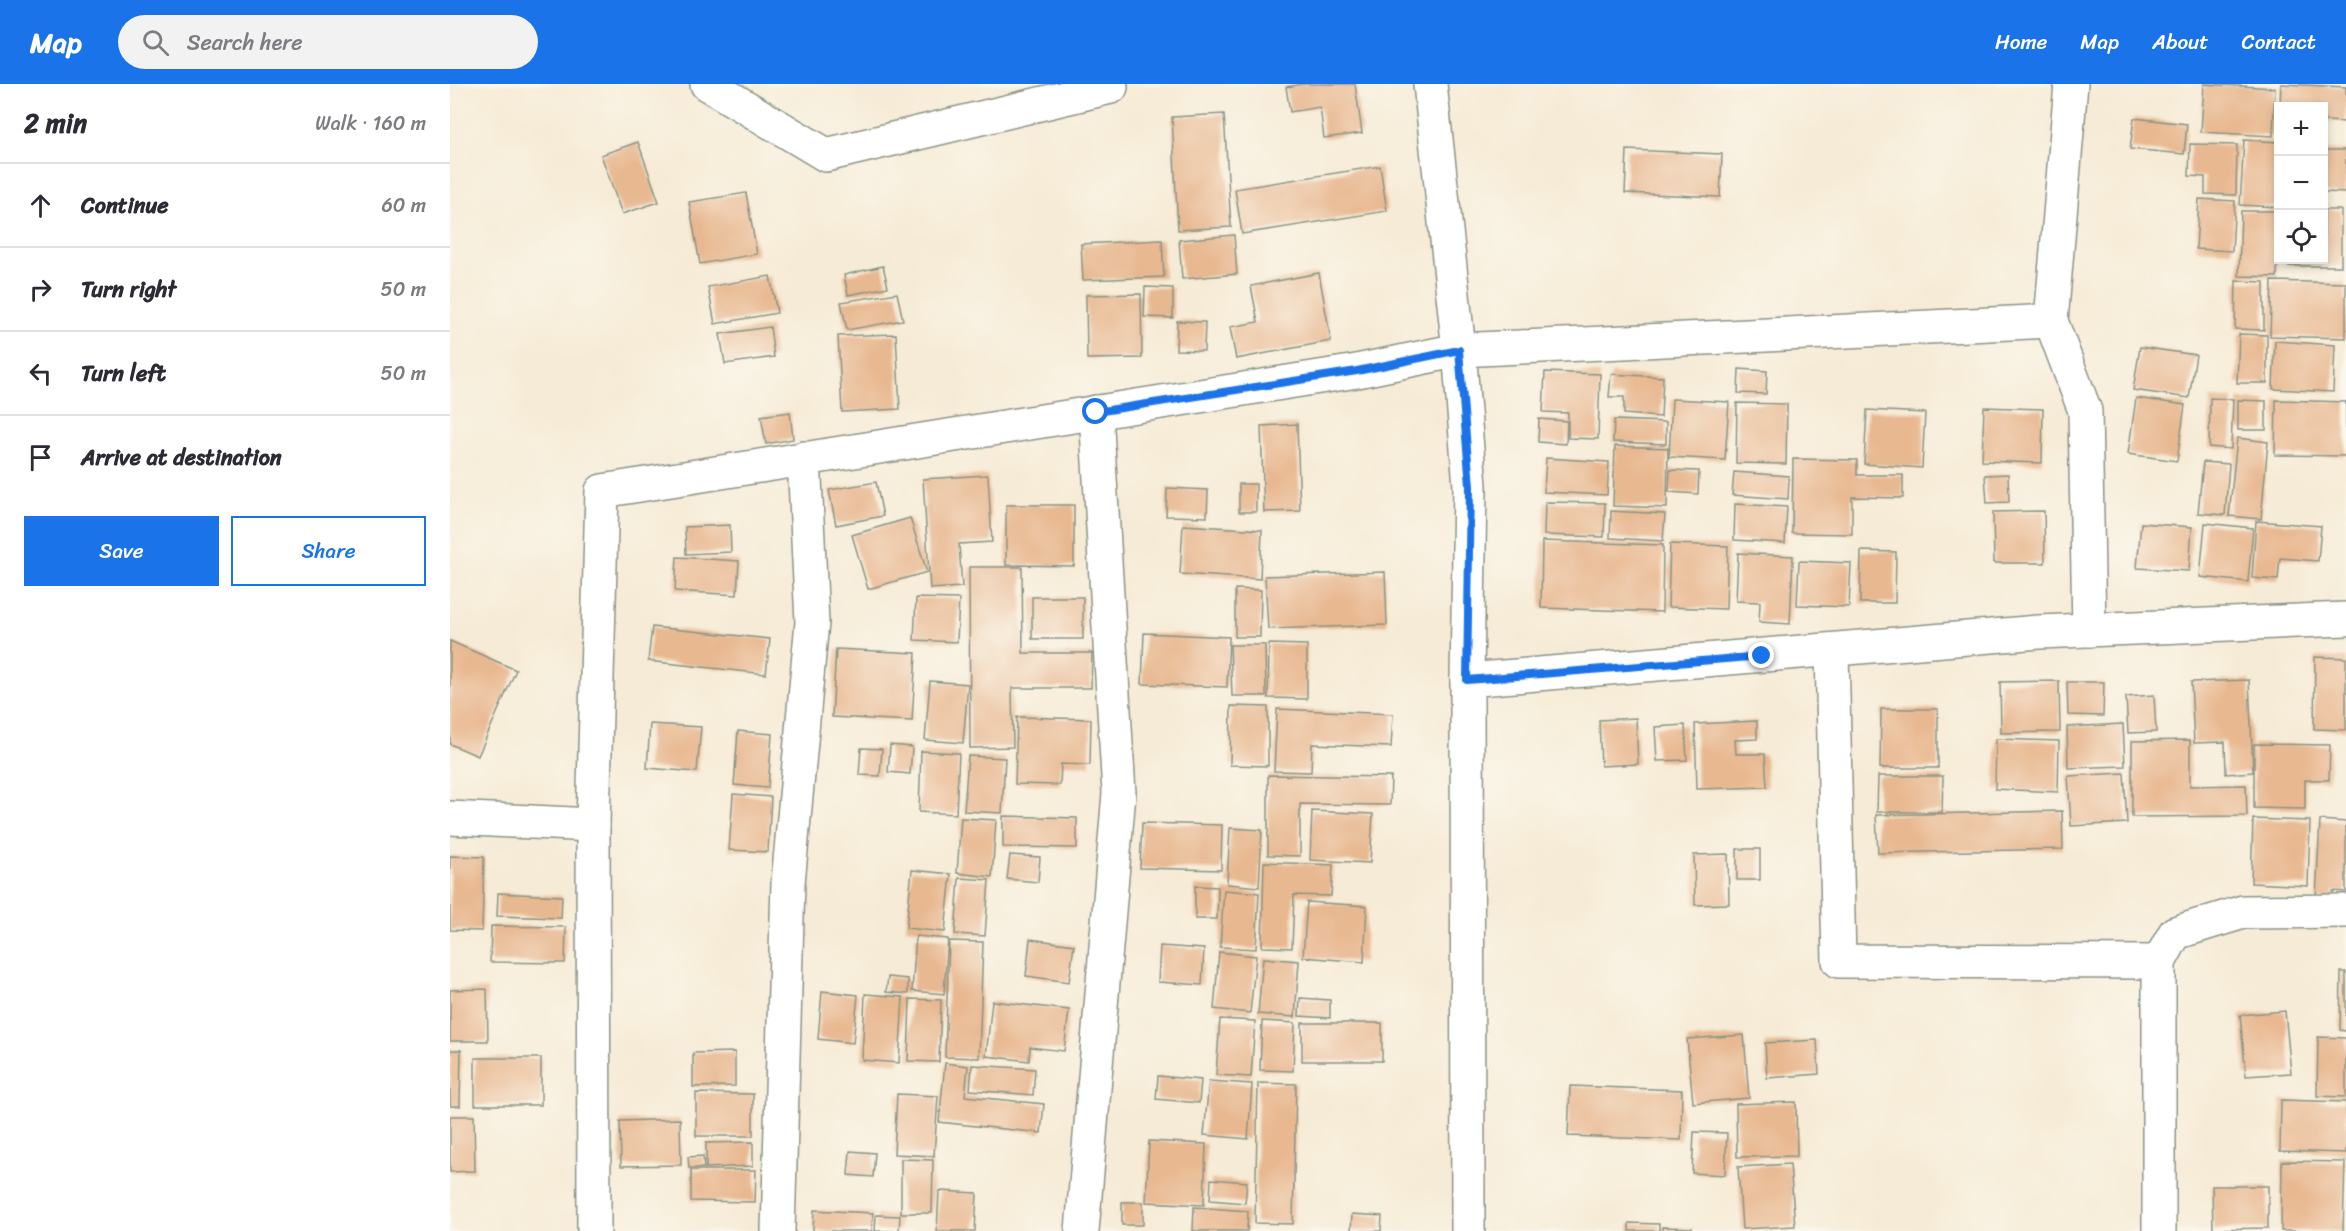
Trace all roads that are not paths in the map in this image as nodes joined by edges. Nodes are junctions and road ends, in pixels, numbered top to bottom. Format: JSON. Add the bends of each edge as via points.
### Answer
{"nodes":[{"id":1,"x":707,"y":84,"type":"edge"},
{"id":2,"x":1110,"y":84,"type":"edge"},
{"id":3,"x":1430,"y":84,"type":"edge"},
{"id":4,"x":2071,"y":84,"type":"edge"},
{"id":5,"x":2051,"y":321,"type":"junction"},
{"id":6,"x":1459,"y":350,"type":"junction"},
{"id":7,"x":1096,"y":412,"type":"junction"},
{"id":8,"x":804,"y":459,"type":"junction"},
{"id":9,"x":2346,"y":620,"type":"edge"},
{"id":10,"x":2089,"y":630,"type":"junction"},
{"id":11,"x":1832,"y":650,"type":"junction"},
{"id":12,"x":1467,"y":680,"type":"junction"},
{"id":13,"x":450,"y":818,"type":"edge"},
{"id":14,"x":593,"y":825,"type":"junction"},
{"id":15,"x":2346,"y":911,"type":"edge"},
{"id":16,"x":2158,"y":962,"type":"junction"},
{"id":17,"x":594,"y":1231,"type":"edge"},
{"id":18,"x":778,"y":1231,"type":"edge"},
{"id":19,"x":1082,"y":1231,"type":"edge"},
{"id":20,"x":1468,"y":1231,"type":"edge"},
{"id":21,"x":2159,"y":1231,"type":"edge"}],
"edges":[{"from":1,"to":2,"type":"street","via":[[826,155],[1111,87]]},
{"from":3,"to":6,"type":"street"},
{"from":4,"to":5,"type":"street"},
{"from":5,"to":6,"type":"street"},
{"from":5,"to":10,"type":"street","via":[[2085,411]]},
{"from":6,"to":7,"type":"street","via":[[1357,371]]},
{"from":6,"to":12,"type":"street","via":[[1470,486]]},
{"from":7,"to":8,"type":"street"},
{"from":7,"to":19,"type":"street","via":[[1119,793]]},
{"from":8,"to":14,"type":"street","via":[[602,491]]},
{"from":8,"to":18,"type":"street","via":[[812,622],[788,883]]},
{"from":9,"to":10,"type":"street"},
{"from":10,"to":11,"type":"street"},
{"from":11,"to":12,"type":"street"},
{"from":11,"to":16,"type":"street","via":[[1839,961]]},
{"from":12,"to":20,"type":"street"},
{"from":13,"to":14,"type":"street"},
{"from":14,"to":17,"type":"street"},
{"from":15,"to":16,"type":"street","via":[[2243,912],[2175,933]]},
{"from":16,"to":21,"type":"street"}]}
